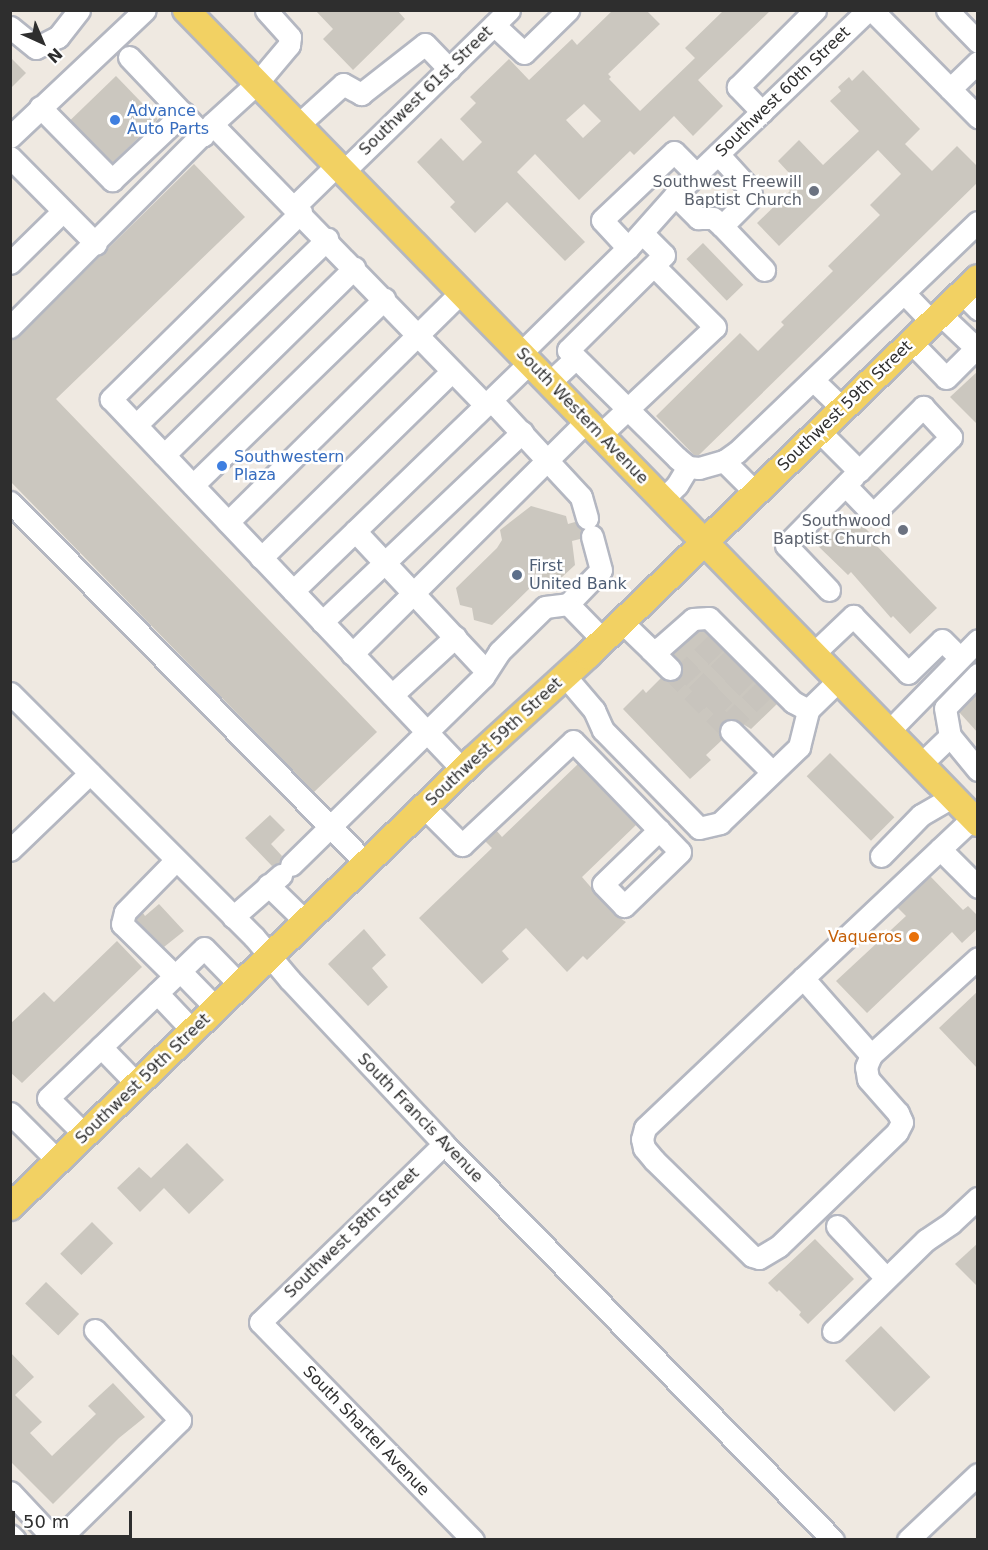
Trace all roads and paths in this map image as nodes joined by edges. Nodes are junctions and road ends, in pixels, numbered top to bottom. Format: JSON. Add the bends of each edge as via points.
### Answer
{"nodes":[{"id":1,"x":79,"y":10,"type":"edge"},
{"id":2,"x":145,"y":10,"type":"edge"},
{"id":3,"x":186,"y":10,"type":"edge"},
{"id":4,"x":266,"y":10,"type":"edge"},
{"id":5,"x":568,"y":10,"type":"edge"},
{"id":6,"x":815,"y":10,"type":"edge"},
{"id":7,"x":870,"y":10,"type":"edge"},
{"id":8,"x":947,"y":10,"type":"edge"},
{"id":9,"x":502,"y":18,"type":"edge"},
{"id":10,"x":10,"y":27,"type":"edge"},
{"id":11,"x":978,"y":42,"type":"edge"},
{"id":12,"x":129,"y":57,"type":"dead end"},
{"id":13,"x":978,"y":62,"type":"edge"},
{"id":14,"x":448,"y":69,"type":"junction"},
{"id":15,"x":257,"y":83,"type":"junction"},
{"id":16,"x":950,"y":89,"type":"junction"},
{"id":17,"x":40,"y":107,"type":"junction"},
{"id":18,"x":975,"y":110,"type":"edge"},
{"id":19,"x":762,"y":112,"type":"junction"},
{"id":20,"x":183,"y":113,"type":"junction"},
{"id":21,"x":298,"y":125,"type":"junction"},
{"id":22,"x":208,"y":129,"type":"junction"},
{"id":23,"x":10,"y":137,"type":"edge"},
{"id":24,"x":718,"y":154,"type":"junction"},
{"id":25,"x":10,"y":157,"type":"edge"},
{"id":26,"x":340,"y":169,"type":"junction"},
{"id":27,"x":697,"y":175,"type":"junction"},
{"id":28,"x":675,"y":195,"type":"junction"},
{"id":29,"x":298,"y":209,"type":"junction"},
{"id":30,"x":63,"y":211,"type":"junction"},
{"id":31,"x":978,"y":222,"type":"edge"},
{"id":32,"x":722,"y":226,"type":"junction"},
{"id":33,"x":327,"y":239,"type":"junction"},
{"id":34,"x":635,"y":240,"type":"junction"},
{"id":35,"x":96,"y":244,"type":"junction"},
{"id":36,"x":10,"y":263,"type":"edge"},
{"id":37,"x":654,"y":266,"type":"junction"},
{"id":38,"x":354,"y":268,"type":"junction"},
{"id":39,"x":765,"y":270,"type":"dead end"},
{"id":40,"x":461,"y":292,"type":"junction"},
{"id":41,"x":904,"y":293,"type":"junction"},
{"id":42,"x":972,"y":293,"type":"edge"},
{"id":43,"x":384,"y":299,"type":"junction"},
{"id":44,"x":936,"y":318,"type":"junction"},
{"id":45,"x":10,"y":327,"type":"edge"},
{"id":46,"x":418,"y":335,"type":"junction"},
{"id":47,"x":911,"y":342,"type":"junction"},
{"id":48,"x":525,"y":357,"type":"junction"},
{"id":49,"x":576,"y":358,"type":"junction"},
{"id":50,"x":452,"y":371,"type":"junction"},
{"id":51,"x":813,"y":380,"type":"junction"},
{"id":52,"x":550,"y":382,"type":"junction"},
{"id":53,"x":488,"y":403,"type":"junction"},
{"id":54,"x":842,"y":408,"type":"junction"},
{"id":55,"x":626,"y":409,"type":"junction"},
{"id":56,"x":136,"y":425,"type":"junction"},
{"id":57,"x":594,"y":428,"type":"junction"},
{"id":58,"x":818,"y":430,"type":"junction"},
{"id":59,"x":522,"y":432,"type":"junction"},
{"id":60,"x":164,"y":455,"type":"junction"},
{"id":61,"x":548,"y":459,"type":"junction"},
{"id":62,"x":724,"y":461,"type":"junction"},
{"id":63,"x":688,"y":467,"type":"junction"},
{"id":64,"x":852,"y":478,"type":"junction"},
{"id":65,"x":193,"y":485,"type":"junction"},
{"id":66,"x":755,"y":492,"type":"junction"},
{"id":67,"x":663,"y":499,"type":"junction"},
{"id":68,"x":10,"y":502,"type":"edge"},
{"id":69,"x":228,"y":522,"type":"junction"},
{"id":70,"x":355,"y":531,"type":"junction"},
{"id":71,"x":705,"y":541,"type":"junction"},
{"id":72,"x":261,"y":558,"type":"junction"},
{"id":73,"x":385,"y":564,"type":"junction"},
{"id":74,"x":829,"y":590,"type":"dead end"},
{"id":75,"x":293,"y":591,"type":"junction"},
{"id":76,"x":414,"y":594,"type":"junction"},
{"id":77,"x":568,"y":604,"type":"junction"},
{"id":78,"x":322,"y":622,"type":"junction"},
{"id":79,"x":622,"y":622,"type":"junction"},
{"id":80,"x":455,"y":638,"type":"junction"},
{"id":81,"x":603,"y":640,"type":"junction"},
{"id":82,"x":651,"y":650,"type":"junction"},
{"id":83,"x":972,"y":650,"type":"edge"},
{"id":84,"x":814,"y":653,"type":"junction"},
{"id":85,"x":352,"y":654,"type":"junction"},
{"id":86,"x":670,"y":669,"type":"tunnel mouth"},
{"id":87,"x":486,"y":670,"type":"junction"},
{"id":88,"x":978,"y":675,"type":"edge"},
{"id":89,"x":565,"y":676,"type":"junction"},
{"id":90,"x":839,"y":680,"type":"junction"},
{"id":91,"x":10,"y":693,"type":"edge"},
{"id":92,"x":392,"y":695,"type":"junction"},
{"id":93,"x":808,"y":710,"type":"junction"},
{"id":94,"x":731,"y":731,"type":"tunnel mouth"},
{"id":95,"x":889,"y":731,"type":"junction"},
{"id":96,"x":427,"y":733,"type":"junction"},
{"id":97,"x":951,"y":736,"type":"junction"},
{"id":98,"x":921,"y":764,"type":"junction"},
{"id":99,"x":463,"y":770,"type":"junction"},
{"id":100,"x":978,"y":770,"type":"edge"},
{"id":101,"x":772,"y":772,"type":"junction"},
{"id":102,"x":90,"y":773,"type":"junction"},
{"id":103,"x":424,"y":807,"type":"junction"},
{"id":104,"x":970,"y":811,"type":"edge"},
{"id":105,"x":330,"y":827,"type":"junction"},
{"id":106,"x":659,"y":830,"type":"dead end"},
{"id":107,"x":940,"y":849,"type":"junction"},
{"id":108,"x":10,"y":850,"type":"edge"},
{"id":109,"x":881,"y":856,"type":"dead end"},
{"id":110,"x":176,"y":860,"type":"junction"},
{"id":111,"x":366,"y":863,"type":"junction"},
{"id":112,"x":280,"y":875,"type":"junction"},
{"id":113,"x":978,"y":887,"type":"edge"},
{"id":114,"x":233,"y":917,"type":"junction"},
{"id":115,"x":305,"y":921,"type":"junction"},
{"id":116,"x":270,"y":956,"type":"junction"},
{"id":117,"x":978,"y":958,"type":"edge"},
{"id":118,"x":177,"y":973,"type":"junction"},
{"id":119,"x":803,"y":978,"type":"junction"},
{"id":120,"x":240,"y":985,"type":"junction"},
{"id":121,"x":157,"y":993,"type":"junction"},
{"id":122,"x":216,"y":1008,"type":"junction"},
{"id":123,"x":193,"y":1031,"type":"junction"},
{"id":124,"x":100,"y":1047,"type":"junction"},
{"id":125,"x":871,"y":1055,"type":"junction"},
{"id":126,"x":137,"y":1084,"type":"junction"},
{"id":127,"x":10,"y":1113,"type":"edge"},
{"id":128,"x":85,"y":1135,"type":"junction"},
{"id":129,"x":444,"y":1144,"type":"junction"},
{"id":130,"x":58,"y":1161,"type":"junction"},
{"id":131,"x":978,"y":1198,"type":"edge"},
{"id":132,"x":13,"y":1200,"type":"edge"},
{"id":133,"x":837,"y":1226,"type":"dead end"},
{"id":134,"x":886,"y":1278,"type":"junction"},
{"id":135,"x":260,"y":1322,"type":"joint"},
{"id":136,"x":95,"y":1330,"type":"dead end"},
{"id":137,"x":833,"y":1331,"type":"dead end"},
{"id":138,"x":978,"y":1474,"type":"edge"},
{"id":139,"x":10,"y":1492,"type":"edge"},
{"id":140,"x":57,"y":1539,"type":"edge"},
{"id":141,"x":473,"y":1539,"type":"edge"},
{"id":142,"x":833,"y":1539,"type":"edge"},
{"id":143,"x":908,"y":1539,"type":"edge"}],
"edges":[{"from":1,"to":10,"type":"street","via":[[58,37],[36,48]]},
{"from":2,"to":17,"type":"street"},
{"from":3,"to":15,"type":"main road","name":"South Western Avenue"},
{"from":4,"to":15,"type":"street","via":[[290,37],[289,45]]},
{"from":5,"to":9,"type":"street","via":[[524,53]]},
{"from":6,"to":19,"type":"street","via":[[738,87]]},
{"from":7,"to":16,"type":"street"},
{"from":7,"to":19,"type":"street","name":"Southwest 60th Street"},
{"from":8,"to":11,"type":"street"},
{"from":9,"to":14,"type":"street","name":"Southwest 61st Street"},
{"from":12,"to":20,"type":"street"},
{"from":13,"to":16,"type":"street"},
{"from":14,"to":21,"type":"street","via":[[425,44],[360,94],[343,84]]},
{"from":14,"to":26,"type":"street","name":"Southwest 61st Street"},
{"from":15,"to":21,"type":"main road","name":"South Western Avenue"},
{"from":15,"to":22,"type":"street"},
{"from":16,"to":18,"type":"street"},
{"from":17,"to":20,"type":"street","via":[[112,180]]},
{"from":17,"to":23,"type":"street"},
{"from":19,"to":24,"type":"street","name":"Southwest 60th Street"},
{"from":20,"to":22,"type":"street"},
{"from":21,"to":26,"type":"main road","name":"South Western Avenue"},
{"from":22,"to":29,"type":"street"},
{"from":22,"to":35,"type":"street"},
{"from":24,"to":27,"type":"street","name":"Southwest 60th Street"},
{"from":24,"to":32,"type":"street","via":[[750,189],[751,197]]},
{"from":25,"to":30,"type":"street"},
{"from":26,"to":29,"type":"street","name":"Southwest 61st Street"},
{"from":26,"to":40,"type":"main road","name":"South Western Avenue"},
{"from":27,"to":28,"type":"street","name":"Southwest 60th Street"},
{"from":27,"to":34,"type":"street","via":[[674,152],[602,220]]},
{"from":28,"to":32,"type":"street","via":[[698,218],[713,218]]},
{"from":28,"to":34,"type":"street","name":"Southwest 60th Street"},
{"from":29,"to":33,"type":"street"},
{"from":29,"to":56,"type":"street","name":"Southwest 61st Street","via":[[111,399]]},
{"from":30,"to":35,"type":"street"},
{"from":30,"to":36,"type":"street"},
{"from":31,"to":41,"type":"street"},
{"from":32,"to":39,"type":"street"},
{"from":33,"to":38,"type":"street"},
{"from":33,"to":56,"type":"street"},
{"from":34,"to":37,"type":"street","via":[[664,255]]},
{"from":34,"to":48,"type":"street","name":"Southwest 60th Street"},
{"from":35,"to":45,"type":"street"},
{"from":37,"to":49,"type":"street","via":[[568,350]]},
{"from":37,"to":55,"type":"street","via":[[715,327]]},
{"from":38,"to":43,"type":"street"},
{"from":38,"to":60,"type":"street"},
{"from":40,"to":46,"type":"street"},
{"from":40,"to":48,"type":"main road","name":"South Western Avenue"},
{"from":41,"to":44,"type":"street"},
{"from":41,"to":51,"type":"street"},
{"from":42,"to":44,"type":"main road","name":"Southwest 59th Street"},
{"from":43,"to":46,"type":"street"},
{"from":43,"to":65,"type":"street"},
{"from":44,"to":47,"type":"main road","name":"Southwest 59th Street"},
{"from":44,"to":47,"type":"street","via":[[976,348],[946,378]]},
{"from":46,"to":50,"type":"street"},
{"from":46,"to":69,"type":"street"},
{"from":47,"to":54,"type":"main road","name":"Southwest 59th Street"},
{"from":48,"to":52,"type":"main road","name":"South Western Avenue"},
{"from":48,"to":53,"type":"street","name":"Southwest 60th Street"},
{"from":49,"to":52,"type":"street"},
{"from":49,"to":55,"type":"street"},
{"from":50,"to":53,"type":"street"},
{"from":50,"to":72,"type":"street"},
{"from":51,"to":54,"type":"street"},
{"from":51,"to":62,"type":"street"},
{"from":52,"to":57,"type":"main road","name":"South Western Avenue"},
{"from":53,"to":59,"type":"street"},
{"from":53,"to":70,"type":"street","name":"Southwest 60th Street"},
{"from":54,"to":58,"type":"main road","name":"Southwest 59th Street"},
{"from":55,"to":57,"type":"street"},
{"from":55,"to":63,"type":"street"},
{"from":56,"to":60,"type":"street"},
{"from":57,"to":61,"type":"street"},
{"from":57,"to":67,"type":"main road","name":"South Western Avenue"},
{"from":58,"to":64,"type":"street"},
{"from":58,"to":66,"type":"main road","name":"Southwest 59th Street"},
{"from":59,"to":61,"type":"street"},
{"from":59,"to":73,"type":"street"},
{"from":60,"to":65,"type":"street"},
{"from":61,"to":76,"type":"street"},
{"from":61,"to":77,"type":"street","via":[[580,497],[601,570]]},
{"from":62,"to":63,"type":"street"},
{"from":62,"to":66,"type":"street"},
{"from":63,"to":67,"type":"street"},
{"from":64,"to":64,"type":"street","via":[[923,407],[951,436],[873,514]]},
{"from":64,"to":74,"type":"street","via":[[786,545]]},
{"from":65,"to":69,"type":"street"},
{"from":66,"to":71,"type":"main road","name":"Southwest 59th Street"},
{"from":67,"to":71,"type":"main road","name":"South Western Avenue"},
{"from":68,"to":105,"type":"street"},
{"from":69,"to":72,"type":"street"},
{"from":70,"to":73,"type":"street"},
{"from":70,"to":75,"type":"street","name":"Southwest 60th Street"},
{"from":71,"to":79,"type":"main road","name":"Southwest 59th Street"},
{"from":71,"to":84,"type":"main road","name":"South Western Avenue"},
{"from":72,"to":75,"type":"street"},
{"from":73,"to":76,"type":"street"},
{"from":73,"to":78,"type":"street"},
{"from":75,"to":78,"type":"street"},
{"from":76,"to":80,"type":"street"},
{"from":76,"to":85,"type":"street"},
{"from":77,"to":81,"type":"street"},
{"from":77,"to":87,"type":"street","via":[[545,607]]},
{"from":78,"to":85,"type":"street"},
{"from":79,"to":81,"type":"main road","name":"Southwest 59th Street"},
{"from":79,"to":82,"type":"street"},
{"from":80,"to":87,"type":"street"},
{"from":80,"to":92,"type":"street"},
{"from":81,"to":89,"type":"main road","name":"Southwest 59th Street"},
{"from":82,"to":86,"type":"street"},
{"from":82,"to":93,"type":"street","via":[[660,648],[701,617],[709,618],[769,684]]},
{"from":83,"to":84,"type":"street","via":[[942,640],[908,673],[853,616]]},
{"from":83,"to":95,"type":"street"},
{"from":84,"to":90,"type":"main road","name":"South Western Avenue"},
{"from":85,"to":92,"type":"street"},
{"from":87,"to":96,"type":"street"},
{"from":88,"to":97,"type":"street","via":[[945,708]]},
{"from":89,"to":99,"type":"main road","name":"Southwest 59th Street"},
{"from":89,"to":101,"type":"street","via":[[594,710],[603,730],[699,828],[720,823]]},
{"from":90,"to":93,"type":"street"},
{"from":90,"to":95,"type":"main road","name":"South Western Avenue"},
{"from":91,"to":102,"type":"street","name":"South Francis Avenue"},
{"from":92,"to":96,"type":"street"},
{"from":93,"to":101,"type":"street","via":[[799,747]]},
{"from":94,"to":101,"type":"street"},
{"from":95,"to":98,"type":"main road","name":"South Western Avenue"},
{"from":96,"to":99,"type":"street"},
{"from":96,"to":105,"type":"street"},
{"from":97,"to":98,"type":"street"},
{"from":97,"to":100,"type":"street"},
{"from":98,"to":104,"type":"main road","name":"South Western Avenue"},
{"from":99,"to":103,"type":"main road","name":"Southwest 59th Street"},
{"from":102,"to":108,"type":"street"},
{"from":102,"to":110,"type":"street","name":"South Francis Avenue"},
{"from":103,"to":106,"type":"street","via":[[462,845],[573,741]]},
{"from":103,"to":111,"type":"main road","name":"Southwest 59th Street"},
{"from":104,"to":107,"type":"street"},
{"from":104,"to":109,"type":"street","via":[[921,815]]},
{"from":105,"to":111,"type":"street"},
{"from":105,"to":112,"type":"street"},
{"from":107,"to":113,"type":"street"},
{"from":107,"to":119,"type":"street"},
{"from":110,"to":114,"type":"street","name":"South Francis Avenue"},
{"from":110,"to":118,"type":"street","via":[[125,912],[122,924]]},
{"from":111,"to":115,"type":"main road","name":"Southwest 59th Street"},
{"from":112,"to":114,"type":"street"},
{"from":112,"to":115,"type":"street"},
{"from":114,"to":116,"type":"street","name":"South Francis Avenue"},
{"from":115,"to":116,"type":"main road","name":"Southwest 59th Street"},
{"from":116,"to":120,"type":"main road","name":"Southwest 59th Street"},
{"from":116,"to":129,"type":"street","name":"South Francis Avenue"},
{"from":117,"to":125,"type":"street"},
{"from":118,"to":120,"type":"street","via":[[204,948]]},
{"from":118,"to":121,"type":"street"},
{"from":118,"to":122,"type":"street"},
{"from":119,"to":125,"type":"street"},
{"from":119,"to":125,"type":"street","via":[[645,1128],[644,1148],[654,1160],[752,1256],[759,1258],[779,1246],[897,1132],[902,1122],[898,1113],[868,1079],[866,1067]]},
{"from":120,"to":122,"type":"main road","name":"Southwest 59th Street"},
{"from":121,"to":123,"type":"street"},
{"from":121,"to":124,"type":"street"},
{"from":122,"to":123,"type":"main road","name":"Southwest 59th Street"},
{"from":123,"to":126,"type":"main road","name":"Southwest 59th Street"},
{"from":124,"to":126,"type":"street"},
{"from":124,"to":128,"type":"street","via":[[48,1098]]},
{"from":126,"to":128,"type":"main road","name":"Southwest 59th Street"},
{"from":127,"to":130,"type":"street"},
{"from":128,"to":130,"type":"main road","name":"Southwest 59th Street"},
{"from":129,"to":135,"type":"street","name":"Southwest 58th Street"},
{"from":129,"to":142,"type":"street","name":"South Francis Avenue"},
{"from":130,"to":132,"type":"main road","name":"Southwest 59th Street"},
{"from":131,"to":134,"type":"street"},
{"from":133,"to":134,"type":"street"},
{"from":134,"to":137,"type":"street"},
{"from":135,"to":141,"type":"street","name":"South Shartel Avenue"},
{"from":136,"to":140,"type":"street","via":[[180,1420]]},
{"from":138,"to":143,"type":"street"},
{"from":139,"to":140,"type":"street"}]}
